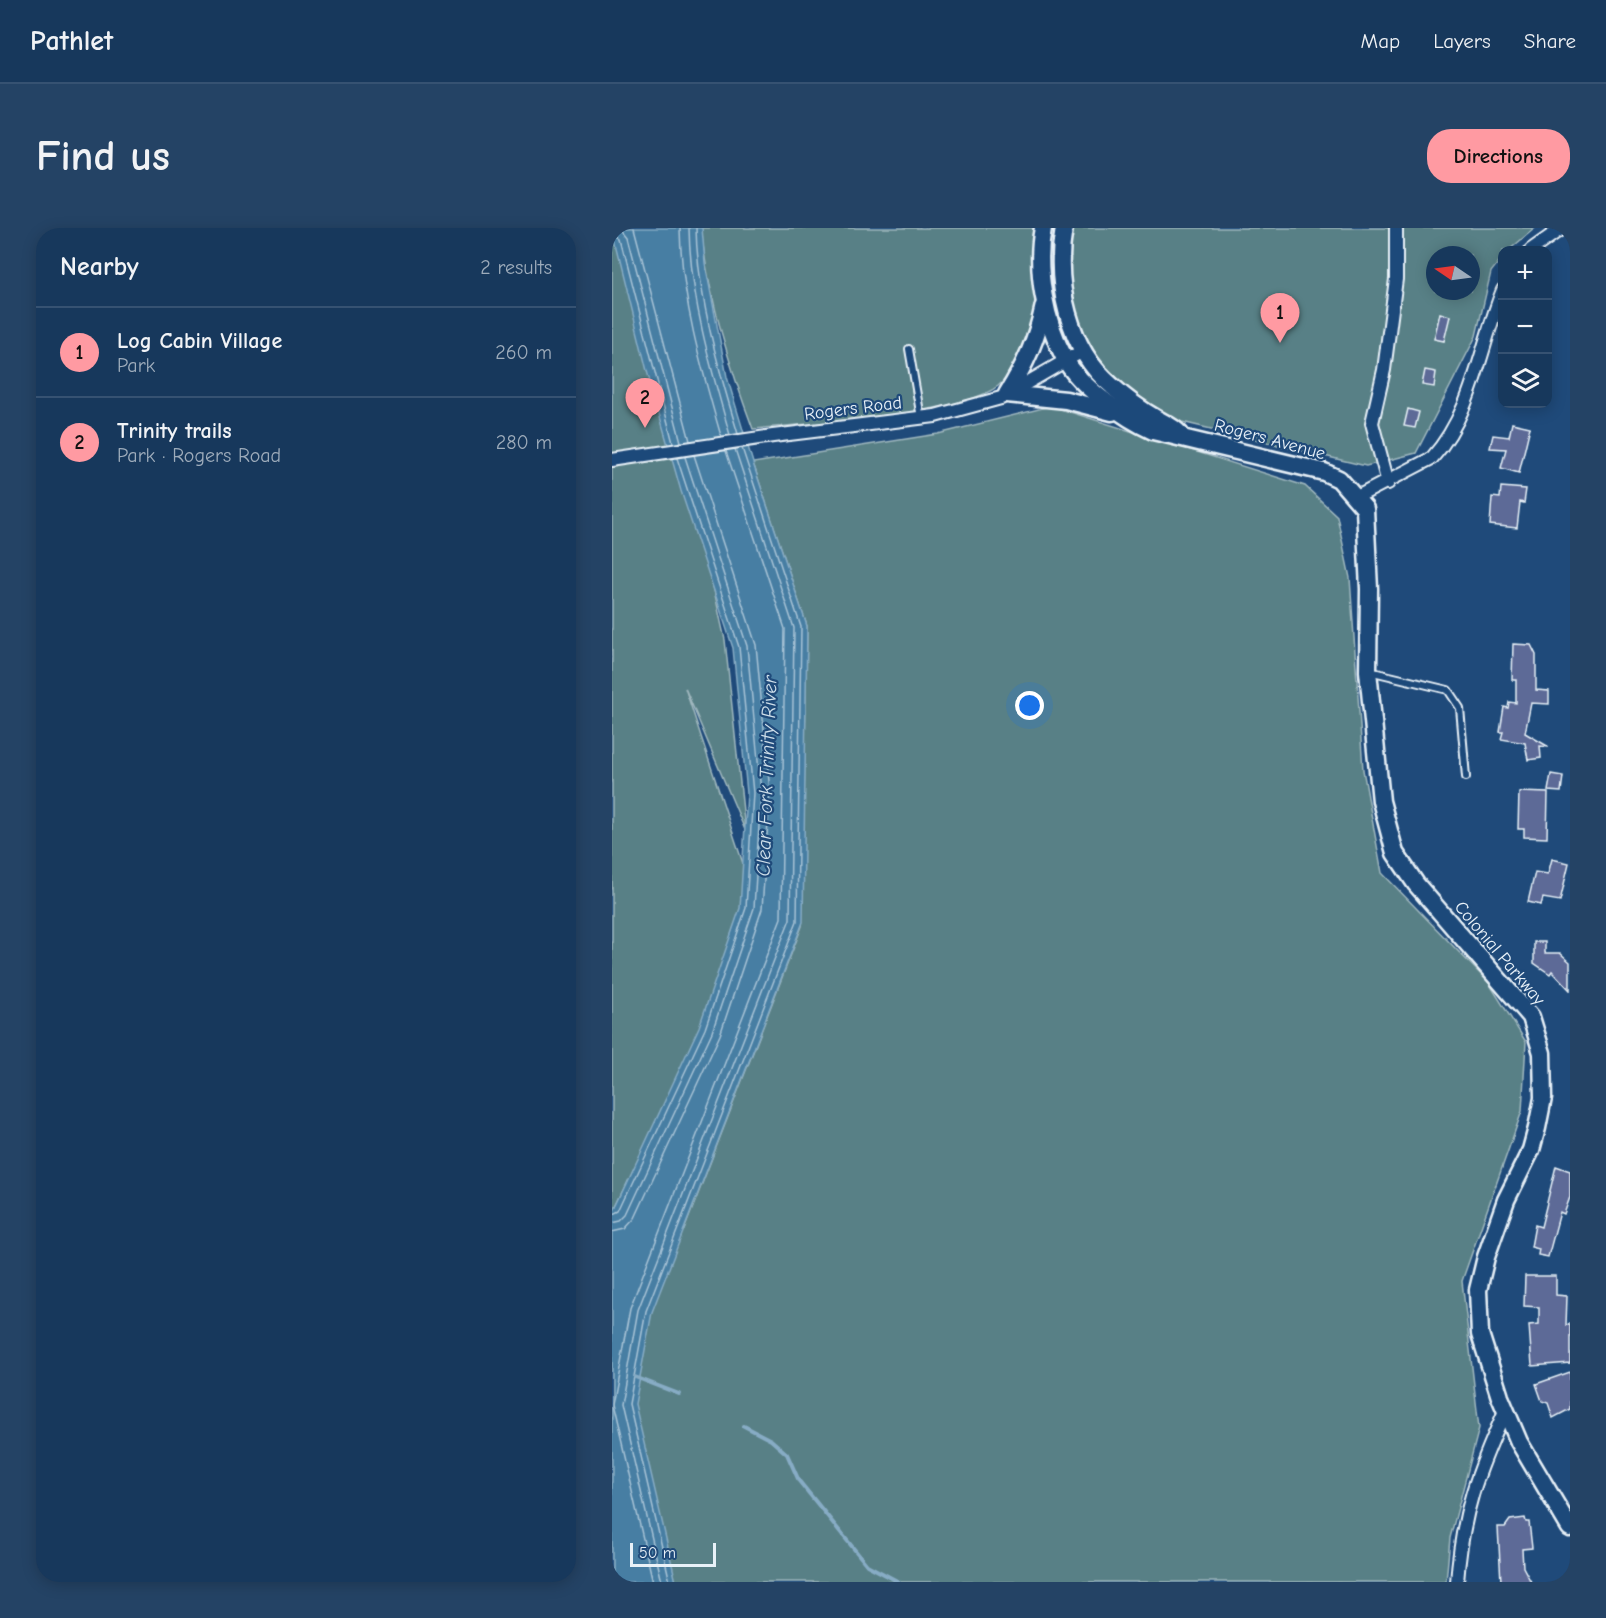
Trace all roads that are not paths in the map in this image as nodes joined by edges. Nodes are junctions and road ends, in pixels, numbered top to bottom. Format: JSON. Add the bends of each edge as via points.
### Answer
{"nodes":[{"id":1,"x":1043,"y":228,"type":"edge"},
{"id":2,"x":1064,"y":228,"type":"edge"},
{"id":3,"x":1396,"y":228,"type":"edge"},
{"id":4,"x":1562,"y":228,"type":"edge"},
{"id":5,"x":1537,"y":246,"type":"edge"},
{"id":6,"x":1500,"y":300,"type":"edge"},
{"id":7,"x":1045,"y":301,"type":"junction"},
{"id":8,"x":909,"y":350,"type":"dead end"},
{"id":9,"x":1084,"y":350,"type":"junction"},
{"id":10,"x":1065,"y":360,"type":"junction"},
{"id":11,"x":1007,"y":394,"type":"junction"},
{"id":12,"x":1124,"y":416,"type":"junction"},
{"id":13,"x":921,"y":418,"type":"junction"},
{"id":14,"x":1183,"y":436,"type":"junction"},
{"id":15,"x":612,"y":460,"type":"edge"},
{"id":16,"x":1389,"y":483,"type":"junction"},
{"id":17,"x":1355,"y":498,"type":"junction"},
{"id":18,"x":1368,"y":671,"type":"junction"},
{"id":19,"x":1466,"y":777,"type":"dead end"},
{"id":20,"x":1505,"y":1411,"type":"junction"},
{"id":21,"x":1570,"y":1528,"type":"edge"},
{"id":22,"x":1457,"y":1582,"type":"edge"}],
"edges":[{"from":1,"to":7,"type":"street","via":[[1040,260]]},
{"from":2,"to":9,"type":"street","via":[[1060,273],[1065,304]]},
{"from":3,"to":16,"type":"street","via":[[1395,290],[1372,423]]},
{"from":4,"to":5,"type":"street"},
{"from":6,"to":16,"type":"street","via":[[1458,420],[1432,458]]},
{"from":7,"to":10,"type":"street"},
{"from":7,"to":11,"type":"street","via":[[1028,359]]},
{"from":8,"to":13,"type":"lane"},
{"from":9,"to":10,"type":"street","name":"Rogers Road"},
{"from":9,"to":14,"type":"street","name":"Rogers Avenue","via":[[1110,385]]},
{"from":10,"to":11,"type":"street","name":"Rogers Road"},
{"from":10,"to":12,"type":"street","name":"Rogers Avenue","via":[[1099,397]]},
{"from":11,"to":12,"type":"street","via":[[1066,400]]},
{"from":11,"to":13,"type":"street","name":"Rogers Road"},
{"from":12,"to":14,"type":"street","name":"Rogers Avenue","via":[[1153,431]]},
{"from":13,"to":15,"type":"street","name":"Rogers Road"},
{"from":14,"to":17,"type":"street","name":"Rogers Avenue","via":[[1324,472],[1339,480]]},
{"from":16,"to":17,"type":"street"},
{"from":17,"to":18,"type":"street","name":"Colonial Parkway","via":[[1365,509],[1367,519]]},
{"from":18,"to":19,"type":"lane","via":[[1448,690],[1460,708]]},
{"from":18,"to":20,"type":"street","name":"Colonial Parkway","via":[[1381,801],[1395,854],[1416,884],[1531,1017],[1542,1053],[1543,1098],[1538,1128],[1506,1200],[1478,1290],[1480,1334]]},
{"from":20,"to":21,"type":"street","name":"Colonial Parkway","via":[[1540,1481]]},
{"from":20,"to":22,"type":"street","via":[[1470,1496]]}]}
